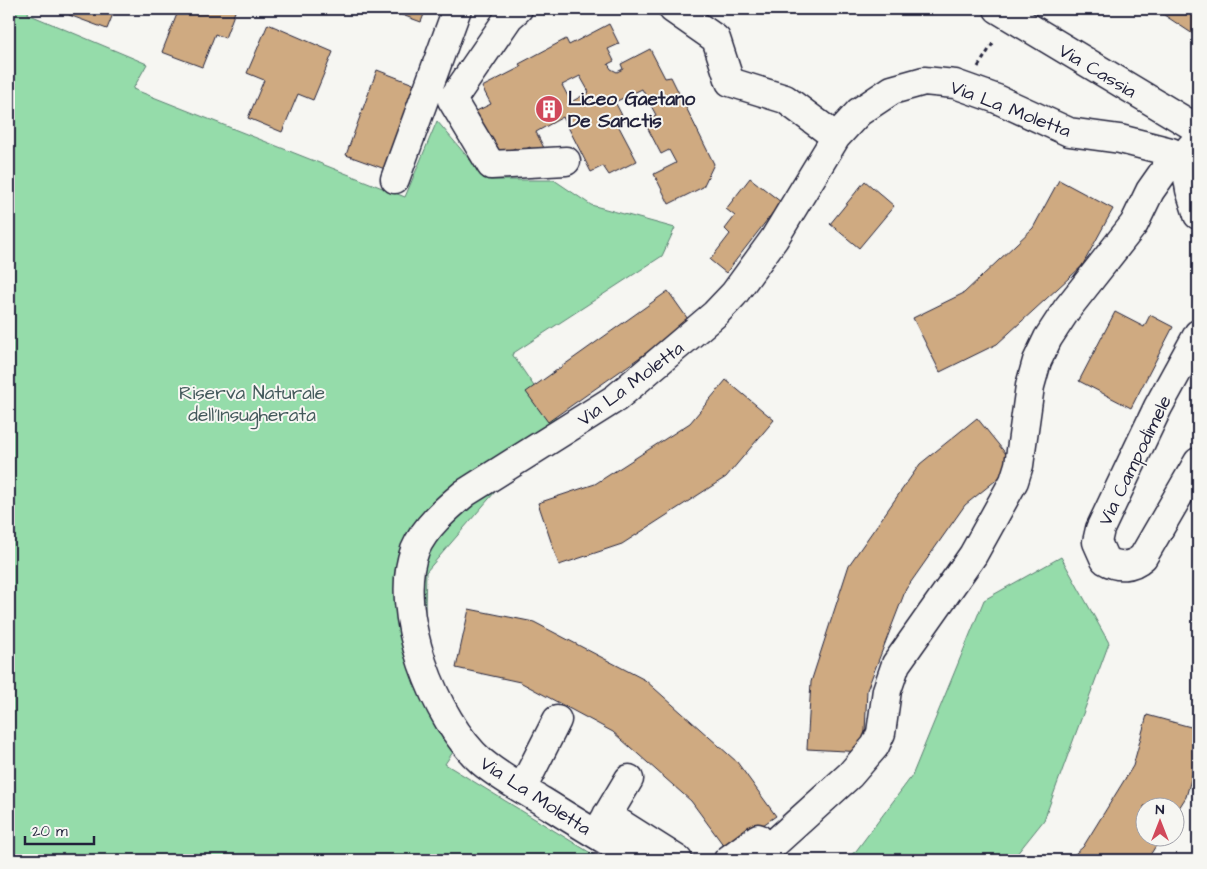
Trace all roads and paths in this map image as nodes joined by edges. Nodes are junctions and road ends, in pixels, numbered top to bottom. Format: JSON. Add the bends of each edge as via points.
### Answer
{"nodes":[{"id":1,"x":457,"y":9,"type":"edge"},
{"id":2,"x":518,"y":9,"type":"edge"},
{"id":3,"x":673,"y":9,"type":"edge"},
{"id":4,"x":998,"y":9,"type":"edge"},
{"id":5,"x":836,"y":137,"type":"junction"},
{"id":6,"x":1186,"y":145,"type":"edge"},
{"id":7,"x":566,"y":161,"type":"dead end"},
{"id":8,"x":395,"y":179,"type":"dead end"},
{"id":9,"x":1198,"y":215,"type":"edge"},
{"id":10,"x":1198,"y":334,"type":"edge"},
{"id":11,"x":1198,"y":462,"type":"edge"},
{"id":12,"x":557,"y":720,"type":"dead end"},
{"id":13,"x":629,"y":779,"type":"dead end"},
{"id":14,"x":522,"y":789,"type":"junction"},
{"id":15,"x":602,"y":824,"type":"junction"},
{"id":16,"x":757,"y":849,"type":"edge"},
{"id":17,"x":639,"y":860,"type":"edge"},
{"id":18,"x":678,"y":860,"type":"edge"},
{"id":19,"x":728,"y":860,"type":"edge"}],
"edges":[{"from":1,"to":8,"type":"street"},
{"from":2,"to":7,"type":"street","via":[[509,17],[452,100],[491,165]]},
{"from":3,"to":5,"type":"street","via":[[716,39],[730,82],[785,98]]},
{"from":4,"to":6,"type":"street","name":"Via Cassia"},
{"from":5,"to":6,"type":"street","name":"Via La Moletta","via":[[859,112],[881,96],[902,85],[935,81],[956,84],[997,99],[1069,132]]},
{"from":5,"to":14,"type":"street","name":"Via La Moletta","via":[[774,239],[734,294],[715,314],[616,398],[465,494],[444,512],[418,544],[410,583],[413,625],[432,688],[452,728],[467,748]]},
{"from":6,"to":9,"type":"street","via":[[1190,190]]},
{"from":6,"to":16,"type":"street","via":[[1150,191],[1129,232],[1067,309],[1048,338],[1030,386],[1018,465],[1010,489],[973,554],[896,664],[887,690],[881,733],[875,746],[850,775]]},
{"from":10,"to":11,"type":"street","name":"Via Campodimele","via":[[1158,407],[1100,529],[1097,542],[1105,560],[1122,566],[1143,557]]},
{"from":12,"to":14,"type":"street"},
{"from":13,"to":15,"type":"street"},
{"from":14,"to":15,"type":"street","name":"Via La Moletta"},
{"from":15,"to":17,"type":"street","name":"Via La Moletta"},
{"from":15,"to":18,"type":"street"},
{"from":16,"to":19,"type":"street"}]}
